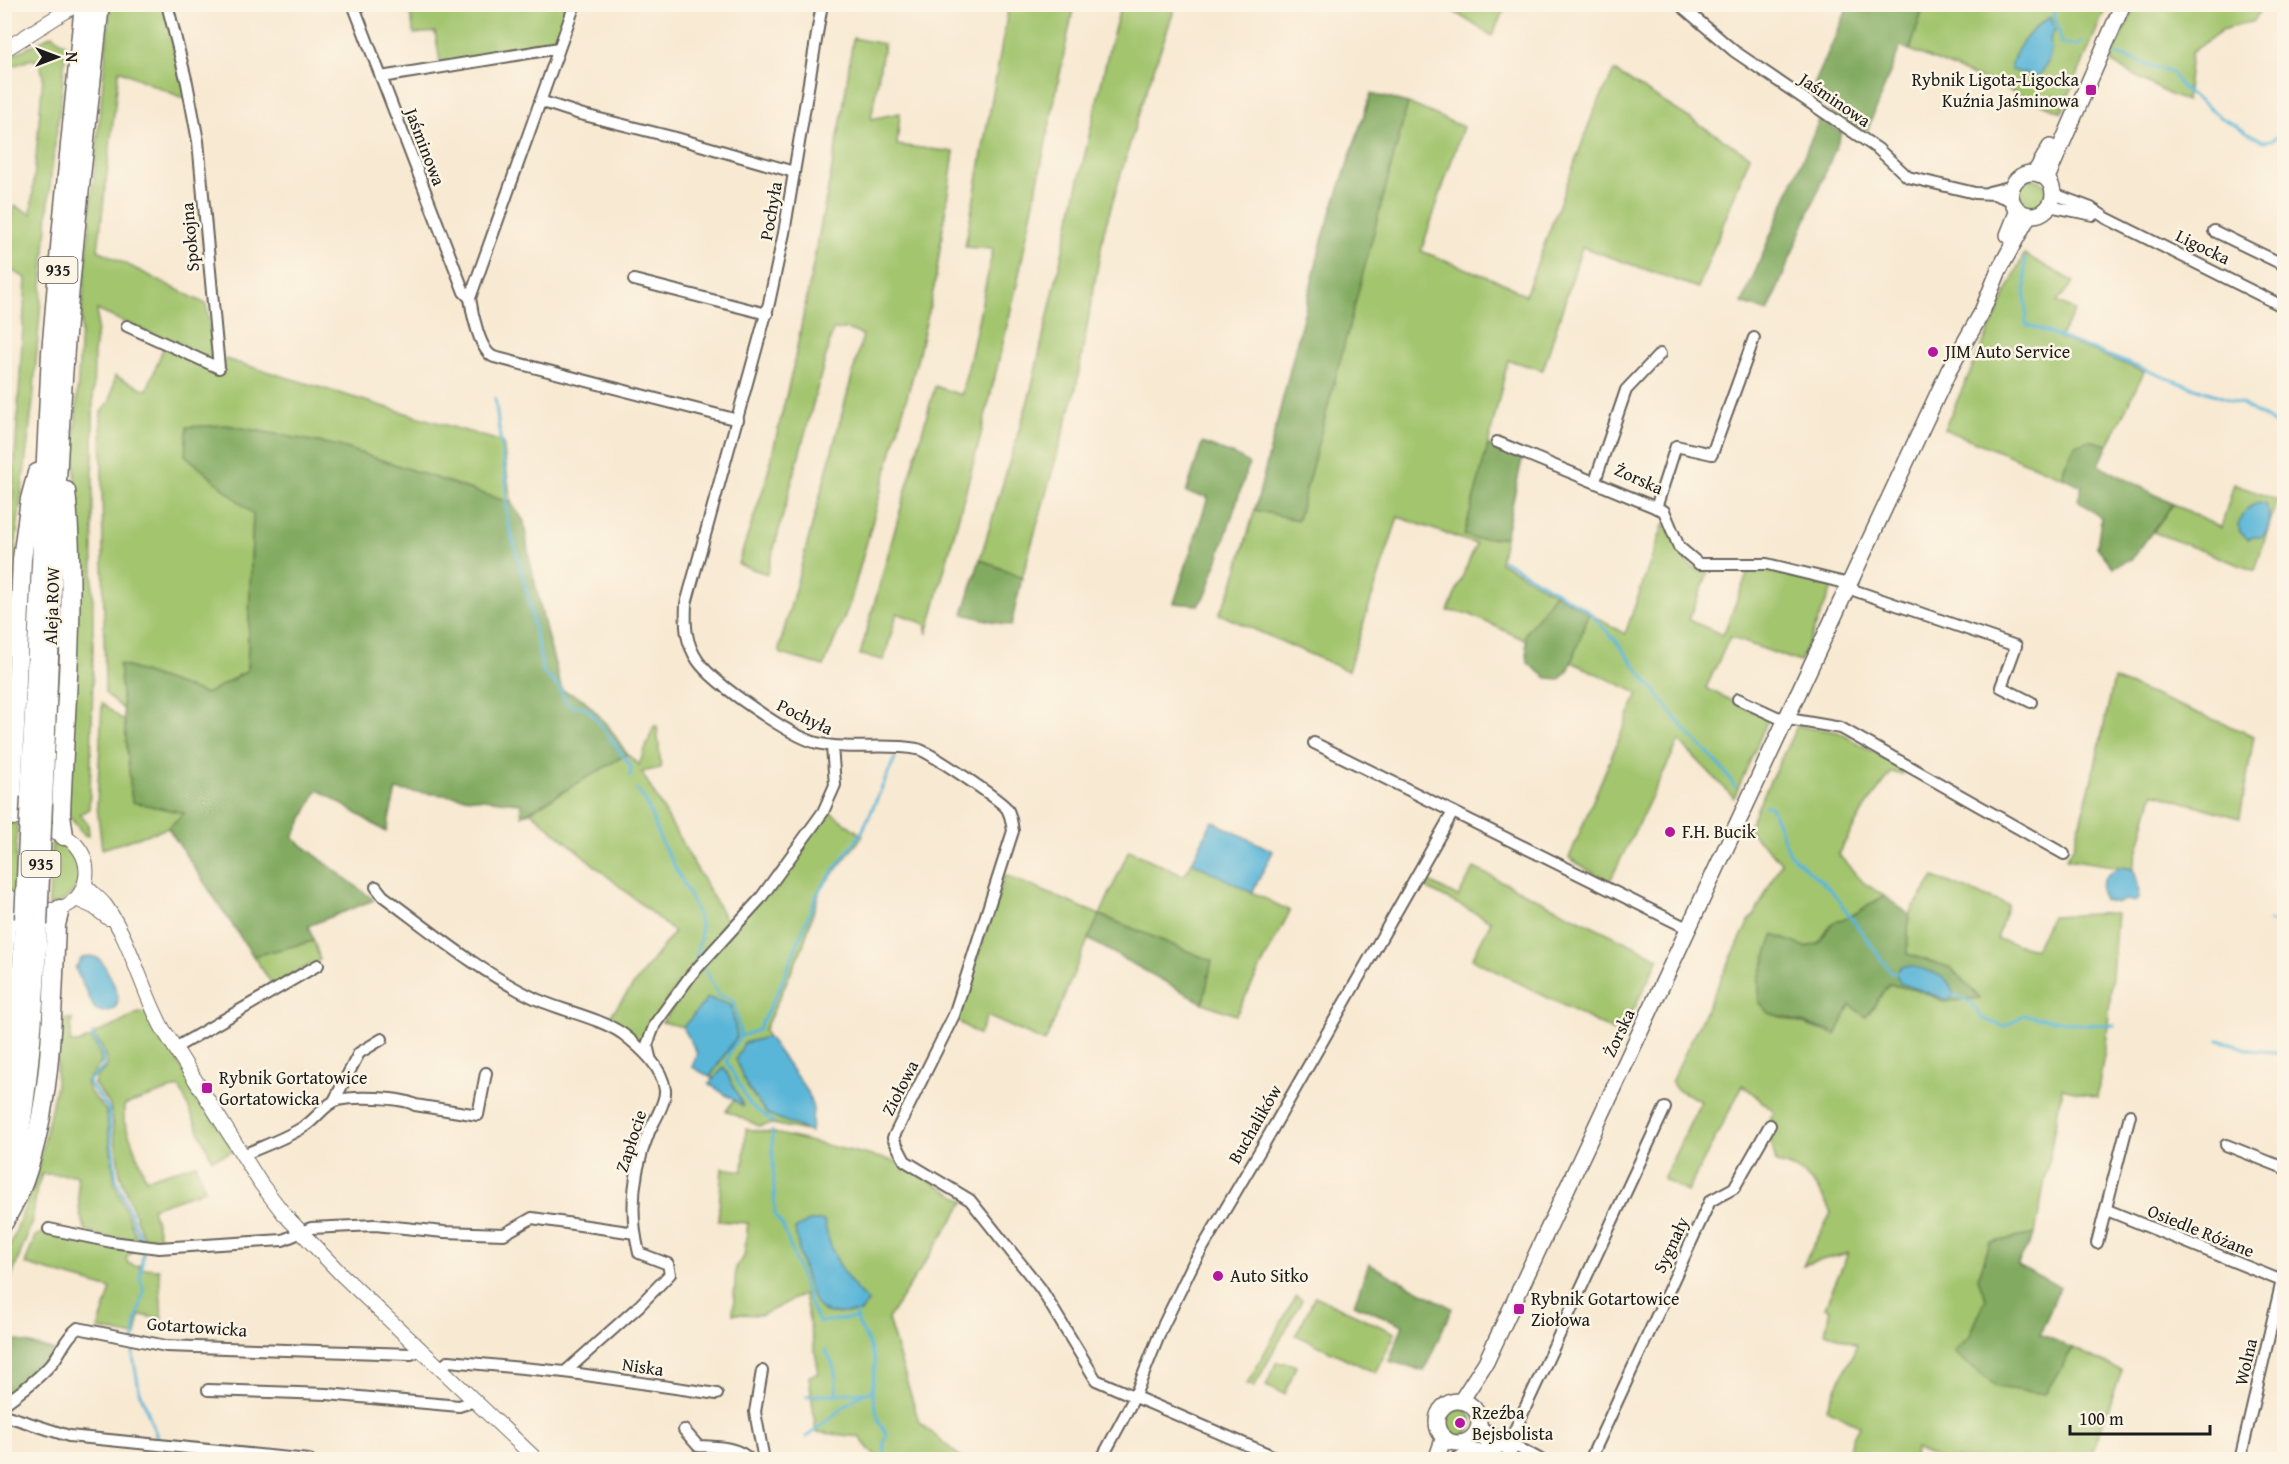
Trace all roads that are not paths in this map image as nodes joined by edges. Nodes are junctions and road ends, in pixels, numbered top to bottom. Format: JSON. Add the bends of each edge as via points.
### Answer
{"nodes":[{"id":1,"x":100,"y":4,"type":"edge"},
{"id":2,"x":166,"y":4,"type":"edge"},
{"id":3,"x":353,"y":4,"type":"edge"},
{"id":4,"x":574,"y":4,"type":"edge"},
{"id":5,"x":822,"y":4,"type":"edge"},
{"id":6,"x":1679,"y":4,"type":"edge"},
{"id":7,"x":2114,"y":4,"type":"edge"},
{"id":8,"x":2123,"y":4,"type":"edge"},
{"id":9,"x":77,"y":6,"type":"edge"},
{"id":10,"x":559,"y":48,"type":"junction"},
{"id":11,"x":4,"y":50,"type":"edge"},
{"id":12,"x":381,"y":77,"type":"junction"},
{"id":13,"x":540,"y":101,"type":"junction"},
{"id":14,"x":794,"y":172,"type":"junction"},
{"id":15,"x":2041,"y":176,"type":"junction"},
{"id":16,"x":2052,"y":200,"type":"junction"},
{"id":17,"x":2018,"y":203,"type":"junction"},
{"id":18,"x":2214,"y":231,"type":"dead end"},
{"id":19,"x":2284,"y":265,"type":"edge"},
{"id":20,"x":634,"y":280,"type":"dead end"},
{"id":21,"x":470,"y":298,"type":"junction"},
{"id":22,"x":2284,"y":307,"type":"edge"},
{"id":23,"x":766,"y":314,"type":"junction"},
{"id":24,"x":127,"y":327,"type":"dead end"},
{"id":25,"x":1754,"y":338,"type":"dead end"},
{"id":26,"x":1660,"y":354,"type":"dead end"},
{"id":27,"x":738,"y":420,"type":"junction"},
{"id":28,"x":53,"y":435,"type":"junction"},
{"id":29,"x":1497,"y":442,"type":"dead end"},
{"id":30,"x":1595,"y":481,"type":"junction"},
{"id":31,"x":1656,"y":507,"type":"junction"},
{"id":32,"x":1849,"y":587,"type":"junction"},
{"id":33,"x":1738,"y":699,"type":"dead end"},
{"id":34,"x":2031,"y":702,"type":"dead end"},
{"id":35,"x":1786,"y":719,"type":"junction"},
{"id":36,"x":1314,"y":743,"type":"dead end"},
{"id":37,"x":832,"y":746,"type":"junction"},
{"id":38,"x":13,"y":771,"type":"junction"},
{"id":39,"x":4,"y":789,"type":"edge"},
{"id":40,"x":1453,"y":812,"type":"junction"},
{"id":41,"x":6,"y":818,"type":"edge"},
{"id":42,"x":64,"y":836,"type":"junction"},
{"id":43,"x":2064,"y":854,"type":"dead end"},
{"id":44,"x":84,"y":885,"type":"junction"},
{"id":45,"x":376,"y":887,"type":"dead end"},
{"id":46,"x":4,"y":898,"type":"edge"},
{"id":47,"x":68,"y":904,"type":"junction"},
{"id":48,"x":31,"y":922,"type":"junction"},
{"id":49,"x":115,"y":923,"type":"junction"},
{"id":50,"x":1689,"y":929,"type":"junction"},
{"id":51,"x":4,"y":953,"type":"edge"},
{"id":52,"x":318,"y":965,"type":"dead end"},
{"id":53,"x":382,"y":1039,"type":"dead end"},
{"id":54,"x":175,"y":1048,"type":"junction"},
{"id":55,"x":650,"y":1058,"type":"junction"},
{"id":56,"x":486,"y":1073,"type":"dead end"},
{"id":57,"x":334,"y":1101,"type":"junction"},
{"id":58,"x":1665,"y":1108,"type":"dead end"},
{"id":59,"x":2130,"y":1115,"type":"dead end"},
{"id":60,"x":1770,"y":1125,"type":"dead end"},
{"id":61,"x":4,"y":1141,"type":"edge"},
{"id":62,"x":2226,"y":1145,"type":"dead end"},
{"id":63,"x":243,"y":1155,"type":"junction"},
{"id":64,"x":2284,"y":1168,"type":"edge"},
{"id":65,"x":4,"y":1206,"type":"edge"},
{"id":66,"x":2107,"y":1210,"type":"junction"},
{"id":67,"x":4,"y":1222,"type":"edge"},
{"id":68,"x":50,"y":1228,"type":"dead end"},
{"id":69,"x":302,"y":1233,"type":"junction"},
{"id":70,"x":635,"y":1233,"type":"junction"},
{"id":71,"x":2097,"y":1243,"type":"dead end"},
{"id":72,"x":2283,"y":1276,"type":"edge"},
{"id":73,"x":421,"y":1350,"type":"junction"},
{"id":74,"x":440,"y":1368,"type":"junction"},
{"id":75,"x":762,"y":1371,"type":"dead end"},
{"id":76,"x":565,"y":1372,"type":"junction"},
{"id":77,"x":208,"y":1390,"type":"dead end"},
{"id":78,"x":717,"y":1394,"type":"dead end"},
{"id":79,"x":1134,"y":1398,"type":"junction"},
{"id":80,"x":475,"y":1401,"type":"junction"},
{"id":81,"x":4,"y":1404,"type":"edge"},
{"id":82,"x":1467,"y":1404,"type":"junction"},
{"id":83,"x":4,"y":1415,"type":"edge"},
{"id":84,"x":684,"y":1430,"type":"dead end"},
{"id":85,"x":1476,"y":1431,"type":"junction"},
{"id":86,"x":1450,"y":1440,"type":"junction"},
{"id":87,"x":1508,"y":1446,"type":"junction"},
{"id":88,"x":1455,"y":1459,"type":"edge"},
{"id":89,"x":309,"y":1460,"type":"edge"},
{"id":90,"x":537,"y":1460,"type":"edge"},
{"id":91,"x":750,"y":1460,"type":"edge"},
{"id":92,"x":764,"y":1460,"type":"edge"},
{"id":93,"x":1101,"y":1460,"type":"edge"},
{"id":94,"x":1282,"y":1460,"type":"edge"},
{"id":95,"x":1436,"y":1460,"type":"edge"},
{"id":96,"x":1446,"y":1460,"type":"edge"},
{"id":97,"x":1538,"y":1460,"type":"edge"},
{"id":98,"x":1590,"y":1460,"type":"edge"},
{"id":99,"x":2240,"y":1460,"type":"edge"}],
"edges":[{"from":1,"to":28,"type":"main road","name":"Aleja ROW","number":"935"},
{"from":2,"to":24,"type":"street","name":"Spokojna","via":[[198,141],[219,368]]},
{"from":3,"to":12,"type":"street","name":"Jaśminowa"},
{"from":4,"to":10,"type":"street"},
{"from":5,"to":14,"type":"street","name":"Pochyła"},
{"from":6,"to":17,"type":"street","name":"Jaśminowa","via":[[1734,51],[1878,149],[1908,177]]},
{"from":7,"to":15,"type":"main road"},
{"from":8,"to":15,"type":"main road"},
{"from":9,"to":11,"type":"street"},
{"from":9,"to":28,"type":"main road","name":"Aleja ROW","number":"935","via":[[61,236]]},
{"from":10,"to":12,"type":"street"},
{"from":10,"to":13,"type":"street"},
{"from":12,"to":21,"type":"street","name":"Jaśminowa","via":[[464,292]]},
{"from":13,"to":14,"type":"street"},
{"from":13,"to":21,"type":"street"},
{"from":14,"to":23,"type":"street","name":"Pochyła"},
{"from":15,"to":16,"type":"main road","via":[[2052,187]]},
{"from":15,"to":17,"type":"main road","via":[[2024,175]]},
{"from":16,"to":17,"type":"main road","via":[[2041,213]]},
{"from":16,"to":22,"type":"street","name":"Ligocka","via":[[2091,208]]},
{"from":17,"to":32,"type":"main road","name":"Żorska","via":[[2003,247],[1960,333],[1949,370]]},
{"from":18,"to":19,"type":"street"},
{"from":20,"to":23,"type":"street"},
{"from":21,"to":27,"type":"street","name":"Jaśminowa","via":[[485,351],[494,357]]},
{"from":23,"to":27,"type":"street","name":"Pochyła"},
{"from":25,"to":31,"type":"street","via":[[1712,454],[1676,446]]},
{"from":26,"to":30,"type":"street","via":[[1626,390]]},
{"from":27,"to":37,"type":"street","name":"Pochyła","via":[[686,604],[685,632],[698,661],[721,683],[778,725]]},
{"from":28,"to":38,"type":"main road","via":[[30,498],[25,536]]},
{"from":28,"to":42,"type":"main road","via":[[69,523],[61,814]]},
{"from":28,"to":48,"type":"main road","name":"Aleja ROW","number":"935","bridge":true},
{"from":29,"to":30,"type":"street","name":"Żorska"},
{"from":30,"to":31,"type":"street","name":"Żorska"},
{"from":31,"to":32,"type":"street","name":"Żorska","via":[[1664,511],[1679,547],[1699,564],[1767,564]]},
{"from":32,"to":34,"type":"street","via":[[2016,646],[2001,687]]},
{"from":32,"to":35,"type":"main road","name":"Żorska"},
{"from":33,"to":35,"type":"street"},
{"from":35,"to":43,"type":"street","via":[[1841,728]]},
{"from":35,"to":50,"type":"main road","name":"Żorska"},
{"from":36,"to":40,"type":"street"},
{"from":37,"to":55,"type":"street","name":"Pochyła","via":[[835,785],[824,812],[760,899],[690,975],[655,1024],[647,1045]]},
{"from":37,"to":79,"type":"street","name":"Ziołowa","via":[[919,749],[1007,809],[1013,831],[954,1015],[893,1138],[905,1161],[970,1200],[1041,1289],[1096,1380]]},
{"from":38,"to":39,"type":"main road"},
{"from":38,"to":41,"type":"main road","via":[[12,805]]},
{"from":40,"to":50,"type":"street"},
{"from":40,"to":79,"type":"street","name":"Buchalików","via":[[1193,1264]]},
{"from":41,"to":42,"type":"street","via":[[24,818]]},
{"from":42,"to":44,"type":"street","via":[[83,855]]},
{"from":44,"to":47,"type":"street"},
{"from":44,"to":49,"type":"street","via":[[105,905]]},
{"from":45,"to":55,"type":"street","name":"Zapłocie","via":[[495,977],[535,999],[621,1032]]},
{"from":46,"to":47,"type":"street","via":[[38,909]]},
{"from":46,"to":51,"type":"main road"},
{"from":47,"to":49,"type":"street","via":[[93,907]]},
{"from":47,"to":67,"type":"main road","via":[[56,925],[45,1095],[27,1174]]},
{"from":48,"to":61,"type":"main road","name":"Aleja ROW","number":"935"},
{"from":48,"to":65,"type":"main road","name":"Aleja ROW","number":"935","via":[[28,1074],[19,1141]]},
{"from":49,"to":54,"type":"street","via":[[151,1007]]},
{"from":50,"to":82,"type":"main road","name":"Żorska"},
{"from":52,"to":54,"type":"street"},
{"from":53,"to":57,"type":"street","via":[[358,1053]]},
{"from":54,"to":63,"type":"street"},
{"from":55,"to":70,"type":"street","name":"Zapłocie","via":[[662,1077],[666,1094],[648,1135],[633,1189]]},
{"from":56,"to":57,"type":"street","via":[[478,1115],[381,1098]]},
{"from":57,"to":63,"type":"street","via":[[304,1127]]},
{"from":58,"to":87,"type":"street"},
{"from":59,"to":66,"type":"street"},
{"from":60,"to":98,"type":"street","name":"Sygnały","via":[[1734,1188],[1710,1201]]},
{"from":62,"to":64,"type":"street"},
{"from":63,"to":69,"type":"street"},
{"from":66,"to":71,"type":"street"},
{"from":66,"to":72,"type":"street","name":"Osiedle Różane"},
{"from":68,"to":69,"type":"street","via":[[159,1248],[283,1240]]},
{"from":69,"to":70,"type":"street","via":[[311,1228],[375,1225],[504,1234],[532,1218]]},
{"from":69,"to":73,"type":"street"},
{"from":70,"to":76,"type":"street","name":"Zapłocie","via":[[639,1253],[668,1264],[670,1275]]},
{"from":72,"to":99,"type":"street","name":"Wolna"},
{"from":73,"to":74,"type":"street"},
{"from":73,"to":81,"type":"street","name":"Gotartowicka","via":[[411,1354],[166,1346],[78,1328],[68,1335],[54,1361]]},
{"from":74,"to":76,"type":"street","via":[[449,1361]]},
{"from":74,"to":80,"type":"street"},
{"from":75,"to":92,"type":"street","via":[[755,1412]]},
{"from":76,"to":78,"type":"street","name":"Niska"},
{"from":77,"to":80,"type":"street","via":[[327,1394],[459,1407]]},
{"from":79,"to":93,"type":"street","name":"Buchalików"},
{"from":79,"to":94,"type":"street","name":"Ziołowa"},
{"from":80,"to":90,"type":"street"},
{"from":82,"to":85,"type":"main road","via":[[1478,1415]]},
{"from":82,"to":86,"type":"main road","via":[[1448,1403],[1439,1413],[1438,1426]]},
{"from":83,"to":89,"type":"street","via":[[69,1436]]},
{"from":84,"to":91,"type":"street","via":[[698,1446],[745,1454]]},
{"from":85,"to":86,"type":"main road","via":[[1467,1441]]},
{"from":85,"to":87,"type":"street"},
{"from":86,"to":95,"type":"main road"},
{"from":86,"to":96,"type":"main road"},
{"from":87,"to":88,"type":"street","via":[[1474,1449]]},
{"from":87,"to":97,"type":"street"}]}
